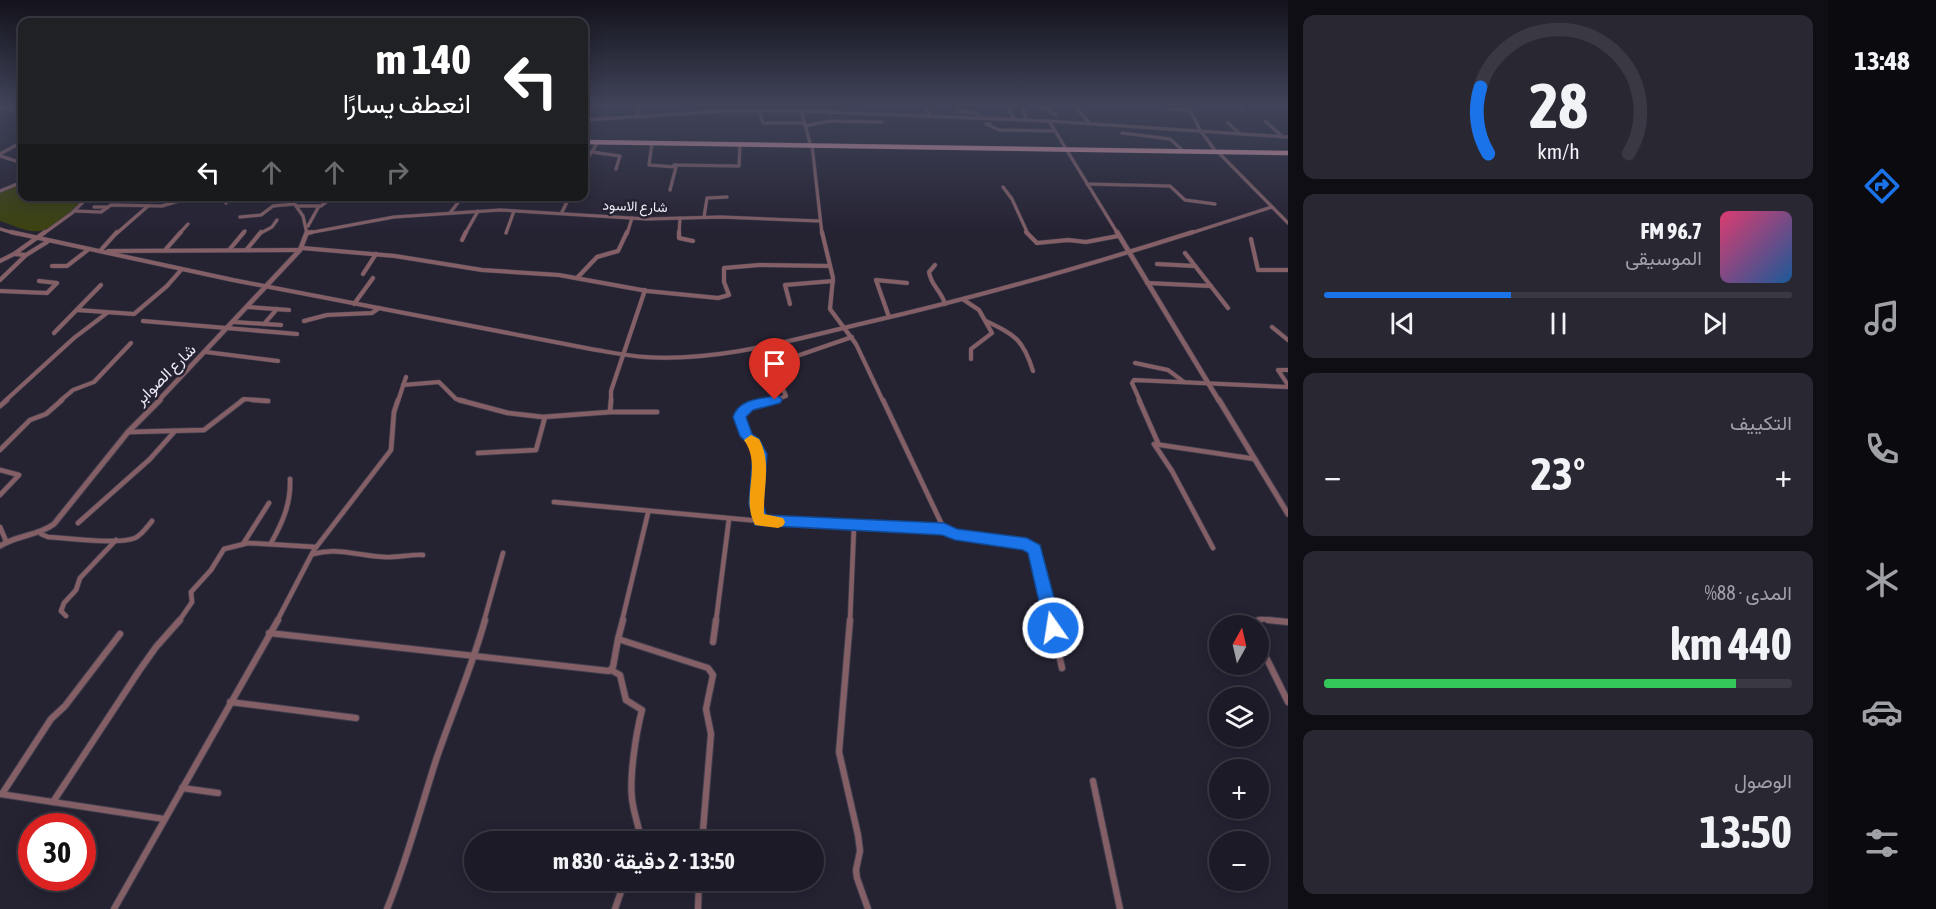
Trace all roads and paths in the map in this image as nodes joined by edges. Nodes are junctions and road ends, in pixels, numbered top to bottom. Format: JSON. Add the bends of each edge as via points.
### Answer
{"nodes":[{"id":1,"x":595,"y":147,"type":"edge"},
{"id":2,"x":651,"y":147,"type":"edge"},
{"id":3,"x":740,"y":147,"type":"edge"},
{"id":4,"x":811,"y":147,"type":"edge"},
{"id":5,"x":1028,"y":147,"type":"edge"},
{"id":6,"x":1214,"y":147,"type":"edge"},
{"id":7,"x":1065,"y":148,"type":"junction"},
{"id":8,"x":1181,"y":149,"type":"joint"},
{"id":9,"x":1216,"y":150,"type":"junction"},
{"id":10,"x":1288,"y":151,"type":"edge"},
{"id":11,"x":592,"y":152,"type":"junction"},
{"id":12,"x":0,"y":155,"type":"edge"},
{"id":13,"x":588,"y":158,"type":"edge"},
{"id":14,"x":18,"y":162,"type":"edge"},
{"id":15,"x":674,"y":165,"type":"dead end"},
{"id":16,"x":616,"y":169,"type":"dead end"},
{"id":17,"x":18,"y":184,"type":"edge"},
{"id":18,"x":1086,"y":184,"type":"junction"},
{"id":19,"x":1003,"y":187,"type":"dead end"},
{"id":20,"x":670,"y":190,"type":"dead end"},
{"id":21,"x":0,"y":191,"type":"edge"},
{"id":22,"x":727,"y":197,"type":"dead end"},
{"id":23,"x":84,"y":201,"type":"edge"},
{"id":24,"x":179,"y":201,"type":"edge"},
{"id":25,"x":292,"y":201,"type":"edge"},
{"id":26,"x":327,"y":201,"type":"edge"},
{"id":27,"x":459,"y":201,"type":"edge"},
{"id":28,"x":566,"y":201,"type":"edge"},
{"id":29,"x":1215,"y":204,"type":"dead end"},
{"id":30,"x":295,"y":205,"type":"junction"},
{"id":31,"x":148,"y":206,"type":"junction"},
{"id":32,"x":319,"y":206,"type":"junction"},
{"id":33,"x":94,"y":207,"type":"dead end"},
{"id":34,"x":108,"y":207,"type":"junction"},
{"id":35,"x":1272,"y":207,"type":"junction"},
{"id":36,"x":75,"y":211,"type":"junction"},
{"id":37,"x":478,"y":211,"type":"junction"},
{"id":38,"x":514,"y":211,"type":"junction"},
{"id":39,"x":562,"y":212,"type":"junction"},
{"id":40,"x":450,"y":213,"type":"junction"},
{"id":41,"x":240,"y":217,"type":"dead end"},
{"id":42,"x":632,"y":218,"type":"junction"},
{"id":43,"x":680,"y":218,"type":"junction"},
{"id":44,"x":704,"y":218,"type":"junction"},
{"id":45,"x":277,"y":220,"type":"dead end"},
{"id":46,"x":819,"y":221,"type":"junction"},
{"id":47,"x":1288,"y":223,"type":"edge"},
{"id":48,"x":188,"y":224,"type":"dead end"},
{"id":49,"x":0,"y":229,"type":"edge"},
{"id":50,"x":308,"y":230,"type":"junction"},
{"id":51,"x":245,"y":231,"type":"dead end"},
{"id":52,"x":506,"y":233,"type":"dead end"},
{"id":53,"x":1118,"y":236,"type":"junction"},
{"id":54,"x":37,"y":239,"type":"junction"},
{"id":55,"x":1251,"y":239,"type":"dead end"},
{"id":56,"x":462,"y":240,"type":"dead end"},
{"id":57,"x":693,"y":241,"type":"dead end"},
{"id":58,"x":47,"y":242,"type":"junction"},
{"id":59,"x":89,"y":248,"type":"junction"},
{"id":60,"x":166,"y":249,"type":"junction"},
{"id":61,"x":230,"y":249,"type":"junction"},
{"id":62,"x":247,"y":249,"type":"junction"},
{"id":63,"x":301,"y":249,"type":"junction"},
{"id":64,"x":100,"y":251,"type":"junction"},
{"id":65,"x":105,"y":251,"type":"junction"},
{"id":66,"x":1185,"y":253,"type":"dead end"},
{"id":67,"x":14,"y":254,"type":"junction"},
{"id":68,"x":376,"y":254,"type":"junction"},
{"id":69,"x":1129,"y":254,"type":"junction"},
{"id":70,"x":26,"y":255,"type":"junction"},
{"id":71,"x":0,"y":261,"type":"edge"},
{"id":72,"x":1157,"y":264,"type":"dead end"},
{"id":73,"x":935,"y":265,"type":"dead end"},
{"id":74,"x":52,"y":266,"type":"dead end"},
{"id":75,"x":830,"y":266,"type":"junction"},
{"id":76,"x":1195,"y":266,"type":"junction"},
{"id":77,"x":181,"y":270,"type":"junction"},
{"id":78,"x":1288,"y":270,"type":"edge"},
{"id":79,"x":363,"y":274,"type":"dead end"},
{"id":80,"x":373,"y":278,"type":"dead end"},
{"id":81,"x":577,"y":278,"type":"junction"},
{"id":82,"x":0,"y":280,"type":"edge"},
{"id":83,"x":39,"y":281,"type":"dead end"},
{"id":84,"x":833,"y":281,"type":"junction"},
{"id":85,"x":907,"y":283,"type":"dead end"},
{"id":86,"x":1147,"y":283,"type":"junction"},
{"id":87,"x":101,"y":285,"type":"dead end"},
{"id":88,"x":266,"y":286,"type":"junction"},
{"id":89,"x":1211,"y":286,"type":"junction"},
{"id":90,"x":645,"y":290,"type":"junction"},
{"id":91,"x":0,"y":291,"type":"edge"},
{"id":92,"x":964,"y":300,"type":"junction"},
{"id":93,"x":354,"y":304,"type":"junction"},
{"id":94,"x":790,"y":304,"type":"dead end"},
{"id":95,"x":945,"y":304,"type":"junction"},
{"id":96,"x":248,"y":307,"type":"junction"},
{"id":97,"x":379,"y":308,"type":"junction"},
{"id":98,"x":1228,"y":308,"type":"dead end"},
{"id":99,"x":277,"y":309,"type":"junction"},
{"id":100,"x":77,"y":310,"type":"junction"},
{"id":101,"x":289,"y":310,"type":"dead end"},
{"id":102,"x":107,"y":313,"type":"junction"},
{"id":103,"x":889,"y":316,"type":"junction"},
{"id":104,"x":143,"y":321,"type":"dead end"},
{"id":105,"x":304,"y":321,"type":"dead end"},
{"id":106,"x":986,"y":321,"type":"junction"},
{"id":107,"x":234,"y":322,"type":"junction"},
{"id":108,"x":264,"y":324,"type":"junction"},
{"id":109,"x":281,"y":325,"type":"dead end"},
{"id":110,"x":845,"y":327,"type":"junction"},
{"id":111,"x":1272,"y":327,"type":"dead end"},
{"id":112,"x":228,"y":329,"type":"junction"},
{"id":113,"x":54,"y":333,"type":"dead end"},
{"id":114,"x":297,"y":334,"type":"dead end"},
{"id":115,"x":852,"y":337,"type":"junction"},
{"id":116,"x":1288,"y":340,"type":"edge"},
{"id":117,"x":131,"y":343,"type":"dead end"},
{"id":118,"x":206,"y":352,"type":"junction"},
{"id":119,"x":624,"y":354,"type":"junction"},
{"id":120,"x":971,"y":359,"type":"dead end"},
{"id":121,"x":278,"y":361,"type":"dead end"},
{"id":122,"x":1135,"y":363,"type":"dead end"},
{"id":123,"x":1288,"y":370,"type":"edge"},
{"id":124,"x":1033,"y":371,"type":"dead end"},
{"id":125,"x":406,"y":377,"type":"dead end"},
{"id":126,"x":1184,"y":382,"type":"junction"},
{"id":127,"x":1208,"y":383,"type":"junction"},
{"id":128,"x":402,"y":385,"type":"junction"},
{"id":129,"x":1288,"y":386,"type":"edge"},
{"id":130,"x":268,"y":401,"type":"dead end"},
{"id":131,"x":0,"y":406,"type":"edge"},
{"id":132,"x":657,"y":411,"type":"dead end"},
{"id":133,"x":610,"y":412,"type":"junction"},
{"id":134,"x":545,"y":417,"type":"junction"},
{"id":135,"x":175,"y":431,"type":"junction"},
{"id":136,"x":128,"y":432,"type":"junction"},
{"id":137,"x":1158,"y":442,"type":"junction"},
{"id":138,"x":0,"y":450,"type":"edge"},
{"id":139,"x":478,"y":453,"type":"dead end"},
{"id":140,"x":1255,"y":459,"type":"junction"},
{"id":141,"x":0,"y":470,"type":"edge"},
{"id":142,"x":290,"y":480,"type":"dead end"},
{"id":143,"x":0,"y":495,"type":"edge"},
{"id":144,"x":554,"y":502,"type":"dead end"},
{"id":145,"x":269,"y":503,"type":"dead end"},
{"id":146,"x":648,"y":513,"type":"junction"},
{"id":147,"x":1288,"y":514,"type":"edge"},
{"id":148,"x":729,"y":519,"type":"junction"},
{"id":149,"x":152,"y":521,"type":"dead end"},
{"id":150,"x":760,"y":521,"type":"junction"},
{"id":151,"x":78,"y":523,"type":"dead end"},
{"id":152,"x":0,"y":526,"type":"edge"},
{"id":153,"x":854,"y":526,"type":"junction"},
{"id":154,"x":944,"y":529,"type":"junction"},
{"id":155,"x":41,"y":534,"type":"junction"},
{"id":156,"x":116,"y":540,"type":"junction"},
{"id":157,"x":6,"y":542,"type":"junction"},
{"id":158,"x":270,"y":543,"type":"junction"},
{"id":159,"x":242,"y":545,"type":"junction"},
{"id":160,"x":0,"y":546,"type":"edge"},
{"id":161,"x":316,"y":547,"type":"junction"},
{"id":162,"x":1213,"y":548,"type":"dead end"},
{"id":163,"x":503,"y":553,"type":"dead end"},
{"id":164,"x":423,"y":555,"type":"dead end"},
{"id":165,"x":311,"y":556,"type":"junction"},
{"id":166,"x":66,"y":616,"type":"dead end"},
{"id":167,"x":1269,"y":620,"type":"edge"},
{"id":168,"x":1288,"y":622,"type":"edge"},
{"id":169,"x":269,"y":633,"type":"junction"},
{"id":170,"x":120,"y":634,"type":"dead end"},
{"id":171,"x":618,"y":639,"type":"junction"},
{"id":172,"x":713,"y":642,"type":"dead end"},
{"id":173,"x":473,"y":657,"type":"junction"},
{"id":174,"x":1269,"y":663,"type":"edge"},
{"id":175,"x":1062,"y":668,"type":"dead end"},
{"id":176,"x":611,"y":670,"type":"junction"},
{"id":177,"x":230,"y":702,"type":"junction"},
{"id":178,"x":1288,"y":702,"type":"edge"},
{"id":179,"x":356,"y":718,"type":"dead end"},
{"id":180,"x":1093,"y":781,"type":"dead end"},
{"id":181,"x":182,"y":788,"type":"junction"},
{"id":182,"x":218,"y":793,"type":"dead end"},
{"id":183,"x":1,"y":794,"type":"edge"},
{"id":184,"x":53,"y":802,"type":"junction"},
{"id":185,"x":164,"y":819,"type":"junction"},
{"id":186,"x":640,"y":831,"type":"edge"},
{"id":187,"x":703,"y":831,"type":"edge"},
{"id":188,"x":621,"y":891,"type":"edge"},
{"id":189,"x":699,"y":891,"type":"edge"},
{"id":190,"x":114,"y":909,"type":"edge"},
{"id":191,"x":387,"y":909,"type":"edge"},
{"id":192,"x":615,"y":909,"type":"edge"},
{"id":193,"x":698,"y":909,"type":"edge"},
{"id":194,"x":868,"y":909,"type":"edge"},
{"id":195,"x":1120,"y":909,"type":"edge"}],
"edges":[{"from":1,"to":11,"type":"street"},
{"from":2,"to":20,"type":"street","via":[[648,165],[676,167]]},
{"from":3,"to":15,"type":"street","via":[[739,165]]},
{"from":4,"to":46,"type":"street"},
{"from":5,"to":7,"type":"highway"},
{"from":6,"to":9,"type":"street"},
{"from":7,"to":8,"type":"highway"},
{"from":7,"to":9,"type":"highway"},
{"from":7,"to":18,"type":"street"},
{"from":8,"to":9,"type":"highway"},
{"from":9,"to":10,"type":"highway"},
{"from":9,"to":35,"type":"street"},
{"from":11,"to":13,"type":"street"},
{"from":11,"to":16,"type":"street","via":[[621,156]]},
{"from":12,"to":14,"type":"street"},
{"from":17,"to":21,"type":"street"},
{"from":18,"to":29,"type":"street","via":[[1170,186],[1184,199]]},
{"from":18,"to":53,"type":"street"},
{"from":19,"to":53,"type":"street","via":[[1021,226],[1037,243],[1086,242]]},
{"from":22,"to":44,"type":"street","via":[[707,198]]},
{"from":23,"to":36,"type":"street"},
{"from":24,"to":31,"type":"street"},
{"from":25,"to":30,"type":"street"},
{"from":26,"to":32,"type":"street"},
{"from":27,"to":40,"type":"street"},
{"from":28,"to":39,"type":"street"},
{"from":30,"to":32,"type":"street"},
{"from":30,"to":41,"type":"street","via":[[273,206],[261,215]]},
{"from":30,"to":50,"type":"street"},
{"from":31,"to":34,"type":"street"},
{"from":31,"to":64,"type":"street"},
{"from":32,"to":50,"type":"street"},
{"from":33,"to":34,"type":"street"},
{"from":34,"to":36,"type":"street","via":[[101,212]]},
{"from":35,"to":47,"type":"street"},
{"from":35,"to":69,"type":"street"},
{"from":36,"to":54,"type":"street"},
{"from":37,"to":38,"type":"street","name":"شارع الاسود"},
{"from":37,"to":40,"type":"street","name":"شارع الاسود"},
{"from":37,"to":56,"type":"street"},
{"from":38,"to":39,"type":"street","name":"شارع الاسود"},
{"from":38,"to":52,"type":"street"},
{"from":39,"to":42,"type":"street","name":"شارع الاسود"},
{"from":40,"to":50,"type":"street","name":"شارع الاسود"},
{"from":42,"to":43,"type":"street","name":"شارع الاسود"},
{"from":42,"to":81,"type":"street","via":[[620,249],[597,257]]},
{"from":43,"to":44,"type":"street","name":"شارع الاسود"},
{"from":43,"to":57,"type":"street","via":[[680,238]]},
{"from":44,"to":46,"type":"street","name":"شارع الاسود"},
{"from":45,"to":62,"type":"street"},
{"from":46,"to":75,"type":"street"},
{"from":48,"to":60,"type":"street"},
{"from":49,"to":54,"type":"street"},
{"from":50,"to":63,"type":"street","name":"شارع الصوابر"},
{"from":51,"to":61,"type":"street"},
{"from":53,"to":69,"type":"street"},
{"from":54,"to":58,"type":"street"},
{"from":54,"to":67,"type":"street"},
{"from":55,"to":78,"type":"street","via":[[1258,270]]},
{"from":58,"to":59,"type":"street"},
{"from":58,"to":70,"type":"street"},
{"from":59,"to":64,"type":"street"},
{"from":59,"to":74,"type":"street","via":[[66,266]]},
{"from":60,"to":61,"type":"street"},
{"from":60,"to":65,"type":"street"},
{"from":61,"to":62,"type":"street"},
{"from":62,"to":63,"type":"street"},
{"from":63,"to":68,"type":"street"},
{"from":63,"to":88,"type":"street","name":"شارع الصوابر"},
{"from":64,"to":65,"type":"street"},
{"from":65,"to":77,"type":"street"},
{"from":66,"to":76,"type":"street"},
{"from":67,"to":70,"type":"street"},
{"from":67,"to":71,"type":"street"},
{"from":68,"to":79,"type":"street"},
{"from":68,"to":81,"type":"street","via":[[479,270]]},
{"from":69,"to":86,"type":"street"},
{"from":69,"to":92,"type":"street"},
{"from":70,"to":82,"type":"street"},
{"from":72,"to":76,"type":"street"},
{"from":73,"to":95,"type":"street","via":[[929,272],[932,286],[942,292]]},
{"from":75,"to":84,"type":"street"},
{"from":75,"to":90,"type":"street","via":[[724,268],[729,293],[726,297]]},
{"from":76,"to":89,"type":"street"},
{"from":77,"to":88,"type":"street"},
{"from":77,"to":102,"type":"street","via":[[136,313]]},
{"from":80,"to":93,"type":"street"},
{"from":81,"to":90,"type":"street"},
{"from":83,"to":91,"type":"street","via":[[57,283],[47,292]]},
{"from":84,"to":94,"type":"street","via":[[786,285]]},
{"from":84,"to":110,"type":"street","via":[[829,307]]},
{"from":85,"to":103,"type":"street","via":[[876,280]]},
{"from":86,"to":89,"type":"street"},
{"from":86,"to":127,"type":"street"},
{"from":87,"to":100,"type":"street"},
{"from":88,"to":93,"type":"street"},
{"from":88,"to":96,"type":"street","name":"شارع الصوابر"},
{"from":89,"to":98,"type":"street"},
{"from":90,"to":119,"type":"street"},
{"from":92,"to":95,"type":"street"},
{"from":92,"to":106,"type":"street","via":[[979,310]]},
{"from":93,"to":97,"type":"street"},
{"from":95,"to":103,"type":"street"},
{"from":96,"to":99,"type":"street"},
{"from":96,"to":107,"type":"street","name":"شارع الصوابر"},
{"from":97,"to":105,"type":"street","via":[[372,313],[327,315]]},
{"from":97,"to":119,"type":"street"},
{"from":99,"to":101,"type":"street"},
{"from":99,"to":108,"type":"street"},
{"from":100,"to":102,"type":"street"},
{"from":100,"to":113,"type":"street"},
{"from":102,"to":131,"type":"street"},
{"from":103,"to":110,"type":"street"},
{"from":104,"to":112,"type":"street"},
{"from":106,"to":120,"type":"street","via":[[992,334],[971,349]]},
{"from":106,"to":124,"type":"street","via":[[1020,338]]},
{"from":107,"to":108,"type":"street"},
{"from":107,"to":112,"type":"street","name":"شارع الصوابر"},
{"from":108,"to":109,"type":"street"},
{"from":110,"to":115,"type":"street"},
{"from":110,"to":119,"type":"street","via":[[734,352],[674,357]]},
{"from":111,"to":116,"type":"street"},
{"from":112,"to":114,"type":"street"},
{"from":112,"to":118,"type":"street","name":"شارع الصوابر"},
{"from":115,"to":150,"type":"street","via":[[791,358],[789,364],[775,371],[786,396],[752,405],[740,413],[746,436],[760,454],[756,504]]},
{"from":115,"to":154,"type":"street"},
{"from":117,"to":138,"type":"street","via":[[94,382],[73,390],[46,414],[30,420]]},
{"from":118,"to":121,"type":"street"},
{"from":118,"to":136,"type":"street","name":"شارع الصوابر"},
{"from":119,"to":133,"type":"street","via":[[611,391]]},
{"from":122,"to":126,"type":"street","via":[[1163,367],[1178,374]]},
{"from":123,"to":129,"type":"street","via":[[1278,370]]},
{"from":125,"to":128,"type":"street"},
{"from":126,"to":127,"type":"street"},
{"from":126,"to":137,"type":"street","via":[[1132,381]]},
{"from":127,"to":129,"type":"street"},
{"from":127,"to":140,"type":"street"},
{"from":128,"to":134,"type":"street","via":[[439,382],[460,400]]},
{"from":128,"to":161,"type":"street","via":[[392,420],[391,450]]},
{"from":130,"to":135,"type":"street","via":[[244,399],[209,428]]},
{"from":132,"to":133,"type":"street"},
{"from":133,"to":134,"type":"street"},
{"from":134,"to":139,"type":"street","via":[[536,450]]},
{"from":135,"to":136,"type":"street"},
{"from":135,"to":151,"type":"street","via":[[150,459]]},
{"from":136,"to":155,"type":"street","name":"شارع الصوابر","via":[[60,517]]},
{"from":137,"to":140,"type":"street"},
{"from":137,"to":162,"type":"street","via":[[1154,444],[1156,449]]},
{"from":140,"to":147,"type":"street"},
{"from":141,"to":143,"type":"street","via":[[19,475]]},
{"from":142,"to":158,"type":"street","via":[[291,498],[283,513],[285,519]]},
{"from":144,"to":146,"type":"street"},
{"from":145,"to":159,"type":"street"},
{"from":146,"to":148,"type":"street"},
{"from":146,"to":171,"type":"street"},
{"from":148,"to":150,"type":"street"},
{"from":148,"to":172,"type":"street"},
{"from":149,"to":156,"type":"street","via":[[138,537]]},
{"from":150,"to":153,"type":"street"},
{"from":152,"to":157,"type":"street"},
{"from":153,"to":154,"type":"street"},
{"from":153,"to":194,"type":"street","via":[[843,740],[839,752],[858,835],[857,878]]},
{"from":154,"to":175,"type":"street","via":[[952,534],[1025,544],[1034,549]]},
{"from":155,"to":156,"type":"street"},
{"from":155,"to":157,"type":"street"},
{"from":156,"to":166,"type":"street","via":[[80,578],[76,590],[63,603],[61,611]]},
{"from":157,"to":160,"type":"street"},
{"from":158,"to":159,"type":"street"},
{"from":158,"to":161,"type":"street"},
{"from":159,"to":184,"type":"street","via":[[224,549],[191,592],[192,602],[175,628],[139,671]]},
{"from":161,"to":165,"type":"street"},
{"from":163,"to":173,"type":"street"},
{"from":164,"to":165,"type":"street","via":[[385,557],[324,550]]},
{"from":165,"to":169,"type":"street"},
{"from":167,"to":168,"type":"street"},
{"from":169,"to":173,"type":"street"},
{"from":169,"to":177,"type":"street"},
{"from":170,"to":183,"type":"street","via":[[51,719]]},
{"from":171,"to":176,"type":"street"},
{"from":171,"to":187,"type":"street","via":[[713,672],[706,709],[711,734]]},
{"from":173,"to":176,"type":"street"},
{"from":173,"to":191,"type":"street"},
{"from":174,"to":178,"type":"street"},
{"from":176,"to":186,"type":"street","via":[[620,675],[626,700],[642,710],[635,739],[632,804]]},
{"from":177,"to":179,"type":"street"},
{"from":177,"to":181,"type":"street"},
{"from":180,"to":195,"type":"street"},
{"from":181,"to":182,"type":"street"},
{"from":181,"to":185,"type":"street"},
{"from":183,"to":184,"type":"street"},
{"from":184,"to":185,"type":"street"},
{"from":185,"to":190,"type":"street"},
{"from":188,"to":192,"type":"street"},
{"from":189,"to":193,"type":"street"}]}
